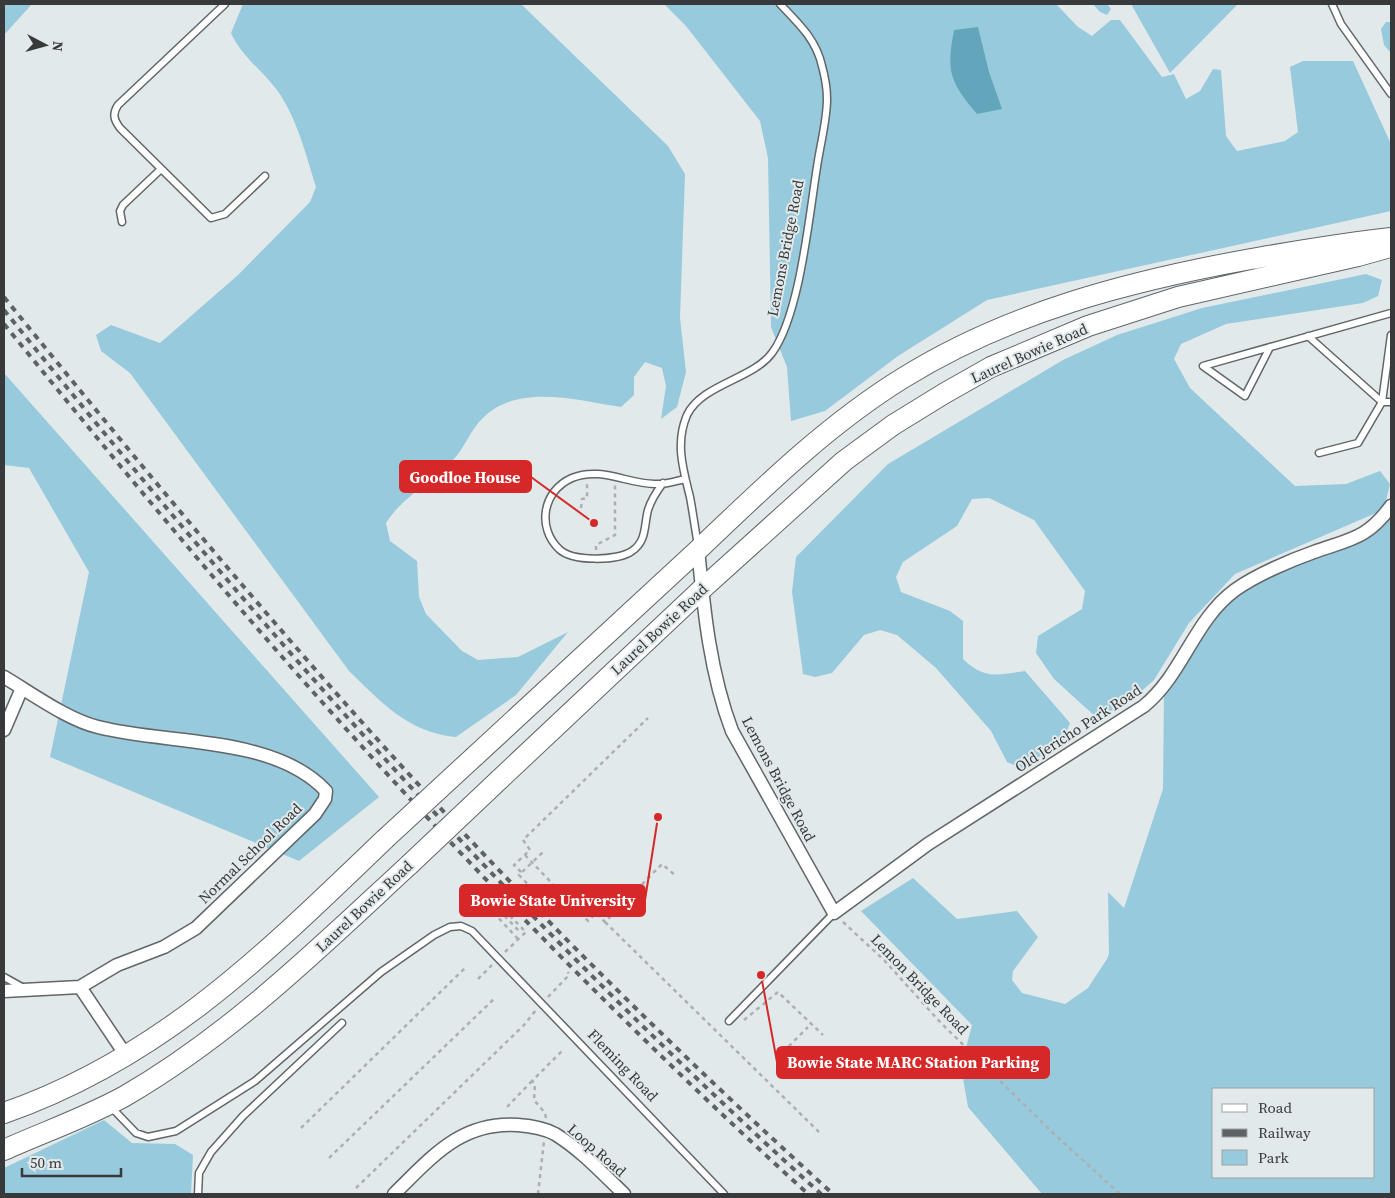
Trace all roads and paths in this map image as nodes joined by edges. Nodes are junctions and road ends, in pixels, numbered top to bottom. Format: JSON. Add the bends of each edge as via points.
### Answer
{"nodes":[{"id":1,"x":225,"y":4,"type":"edge"},
{"id":2,"x":780,"y":4,"type":"edge"},
{"id":3,"x":1332,"y":4,"type":"edge"},
{"id":4,"x":1391,"y":94,"type":"edge"},
{"id":5,"x":161,"y":169,"type":"junction"},
{"id":6,"x":265,"y":176,"type":"dead end"},
{"id":7,"x":122,"y":222,"type":"dead end"},
{"id":8,"x":1391,"y":238,"type":"edge"},
{"id":9,"x":1391,"y":246,"type":"edge"},
{"id":10,"x":1391,"y":313,"type":"edge"},
{"id":11,"x":1391,"y":335,"type":"edge"},
{"id":12,"x":1308,"y":336,"type":"junction"},
{"id":13,"x":1270,"y":347,"type":"junction"},
{"id":14,"x":1382,"y":402,"type":"junction"},
{"id":15,"x":1391,"y":402,"type":"edge"},
{"id":16,"x":1319,"y":453,"type":"dead end"},
{"id":17,"x":587,"y":474,"type":"junction"},
{"id":18,"x":614,"y":476,"type":"junction"},
{"id":19,"x":685,"y":479,"type":"junction"},
{"id":20,"x":663,"y":483,"type":"junction"},
{"id":21,"x":1391,"y":506,"type":"edge"},
{"id":22,"x":581,"y":508,"type":"dead end"},
{"id":23,"x":698,"y":549,"type":"junction"},
{"id":24,"x":596,"y":559,"type":"junction"},
{"id":25,"x":702,"y":589,"type":"junction"},
{"id":26,"x":4,"y":677,"type":"edge"},
{"id":27,"x":22,"y":688,"type":"junction"},
{"id":28,"x":648,"y":718,"type":"dead end"},
{"id":29,"x":4,"y":730,"type":"edge"},
{"id":30,"x":543,"y":852,"type":"dead end"},
{"id":31,"x":525,"y":855,"type":"junction"},
{"id":32,"x":532,"y":863,"type":"junction"},
{"id":33,"x":522,"y":872,"type":"junction"},
{"id":34,"x":675,"y":875,"type":"dead end"},
{"id":35,"x":538,"y":895,"type":"dead end"},
{"id":36,"x":834,"y":913,"type":"junction"},
{"id":37,"x":514,"y":917,"type":"dead end"},
{"id":38,"x":605,"y":922,"type":"junction"},
{"id":39,"x":522,"y":928,"type":"junction"},
{"id":40,"x":522,"y":936,"type":"dead end"},
{"id":41,"x":518,"y":939,"type":"dead end"},
{"id":42,"x":466,"y":967,"type":"dead end"},
{"id":43,"x":4,"y":978,"type":"edge"},
{"id":44,"x":80,"y":987,"type":"junction"},
{"id":45,"x":25,"y":989,"type":"junction"},
{"id":46,"x":4,"y":991,"type":"edge"},
{"id":47,"x":496,"y":997,"type":"dead end"},
{"id":48,"x":729,"y":1021,"type":"dead end"},
{"id":49,"x":739,"y":1021,"type":"dead end"},
{"id":50,"x":342,"y":1024,"type":"dead end"},
{"id":51,"x":524,"y":1026,"type":"dead end"},
{"id":52,"x":808,"y":1027,"type":"dead end"},
{"id":53,"x":722,"y":1029,"type":"dead end"},
{"id":54,"x":717,"y":1034,"type":"junction"},
{"id":55,"x":823,"y":1035,"type":"dead end"},
{"id":56,"x":783,"y":1052,"type":"dead end"},
{"id":57,"x":127,"y":1057,"type":"junction"},
{"id":58,"x":532,"y":1081,"type":"dead end"},
{"id":59,"x":108,"y":1104,"type":"junction"},
{"id":60,"x":507,"y":1107,"type":"dead end"},
{"id":61,"x":4,"y":1113,"type":"edge"},
{"id":62,"x":301,"y":1128,"type":"dead end"},
{"id":63,"x":819,"y":1132,"type":"dead end"},
{"id":64,"x":4,"y":1150,"type":"edge"},
{"id":65,"x":329,"y":1158,"type":"dead end"},
{"id":66,"x":356,"y":1188,"type":"dead end"},
{"id":67,"x":198,"y":1194,"type":"edge"},
{"id":68,"x":394,"y":1194,"type":"edge"},
{"id":69,"x":624,"y":1194,"type":"edge"},
{"id":70,"x":724,"y":1194,"type":"edge"},
{"id":71,"x":1120,"y":1194,"type":"edge"}],
"edges":[{"from":1,"to":5,"type":"lane","via":[[115,110],[114,117],[120,128]]},
{"from":2,"to":19,"type":"lane","name":"Lemons Bridge Road","via":[[811,38],[826,85],[827,101],[802,261],[786,326],[770,356],[712,392],[694,405],[688,414],[680,453]]},
{"from":3,"to":4,"type":"lane","via":[[1340,24]]},
{"from":5,"to":6,"type":"lane","via":[[207,216],[213,218],[225,214]]},
{"from":5,"to":7,"type":"lane","via":[[123,205],[120,212]]},
{"from":8,"to":23,"type":"main road","name":"Laurel Bowie Road","via":[[1343,243],[1201,268],[1079,299],[1013,322],[903,378],[853,412],[755,495]]},
{"from":9,"to":25,"type":"main road","name":"Laurel Bowie Road","via":[[1178,297],[1088,326],[991,367],[893,425],[844,461]]},
{"from":10,"to":12,"type":"lane"},
{"from":11,"to":14,"type":"lane"},
{"from":12,"to":13,"type":"lane"},
{"from":12,"to":14,"type":"lane"},
{"from":13,"to":13,"type":"lane","via":[[1251,353],[1203,366],[1245,396]]},
{"from":14,"to":15,"type":"lane"},
{"from":14,"to":16,"type":"lane","via":[[1358,443]]},
{"from":17,"to":18,"type":"lane"},
{"from":17,"to":22,"type":"path","via":[[587,498],[582,500]]},
{"from":17,"to":24,"type":"lane","via":[[572,478],[550,498],[544,515],[546,534],[561,551]]},
{"from":18,"to":20,"type":"lane"},
{"from":18,"to":24,"type":"path","via":[[615,535],[596,545]]},
{"from":19,"to":20,"type":"lane"},
{"from":19,"to":23,"type":"lane","name":"Lemons Bridge Road"},
{"from":20,"to":24,"type":"lane","via":[[648,509],[643,539],[633,550],[618,558]]},
{"from":21,"to":36,"type":"street","name":"Old Jericho Park Road","via":[[1380,521],[1358,537],[1314,552],[1237,588],[1213,610],[1174,673],[1144,706],[928,844]]},
{"from":23,"to":25,"type":"street","name":"Lemons Bridge Road"},
{"from":23,"to":57,"type":"main road","name":"Laurel Bowie Road","bridge":true,"via":[[255,962],[205,1003]]},
{"from":25,"to":36,"type":"street","name":"Lemons Bridge Road","via":[[718,689],[732,731]]},
{"from":25,"to":59,"type":"main road","name":"Laurel Bowie Road","bridge":true,"via":[[307,959],[185,1058]]},
{"from":26,"to":27,"type":"street","name":"Normal School Road"},
{"from":27,"to":29,"type":"street"},
{"from":27,"to":44,"type":"street","name":"Normal School Road","via":[[97,727],[247,751],[304,773],[326,792],[315,814],[196,928],[164,947],[117,965]]},
{"from":28,"to":31,"type":"path","via":[[523,840],[530,847]]},
{"from":30,"to":32,"type":"path"},
{"from":31,"to":32,"type":"path"},
{"from":31,"to":33,"type":"path","via":[[514,865]]},
{"from":32,"to":33,"type":"path"},
{"from":32,"to":38,"type":"path","via":[[588,921],[596,913]]},
{"from":33,"to":35,"type":"path","via":[[519,875]]},
{"from":34,"to":38,"type":"path","via":[[662,864]]},
{"from":36,"to":48,"type":"lane"},
{"from":36,"to":71,"type":"path","name":"Lemon Bridge Road","via":[[884,960],[940,1022]]},
{"from":37,"to":39,"type":"path","via":[[506,909]]},
{"from":38,"to":54,"type":"path"},
{"from":39,"to":40,"type":"path","via":[[526,932]]},
{"from":39,"to":41,"type":"path","via":[[519,931],[496,907],[492,911]]},
{"from":42,"to":62,"type":"path"},
{"from":43,"to":45,"type":"lane"},
{"from":44,"to":45,"type":"street","name":"Normal School Road"},
{"from":44,"to":57,"type":"street"},
{"from":45,"to":46,"type":"street","name":"Normal School Road"},
{"from":47,"to":65,"type":"path"},
{"from":49,"to":55,"type":"path","via":[[748,1019],[778,992]]},
{"from":50,"to":67,"type":"lane","via":[[243,1116],[211,1152],[199,1173]]},
{"from":51,"to":66,"type":"path"},
{"from":52,"to":56,"type":"path"},
{"from":53,"to":54,"type":"path"},
{"from":54,"to":63,"type":"path"},
{"from":57,"to":61,"type":"main road","name":"Laurel Bowie Road","via":[[33,1103]]},
{"from":58,"to":60,"type":"path"},
{"from":59,"to":64,"type":"main road","name":"Laurel Bowie Road"},
{"from":59,"to":70,"type":"lane","name":"Fleming Road","via":[[122,1121],[142,1135],[148,1137],[176,1131],[254,1081],[381,972],[442,930],[461,926],[472,931]]},
{"from":68,"to":69,"type":"street","name":"Loop Road","via":[[445,1146],[476,1129],[504,1124],[553,1133],[585,1157]]}]}
